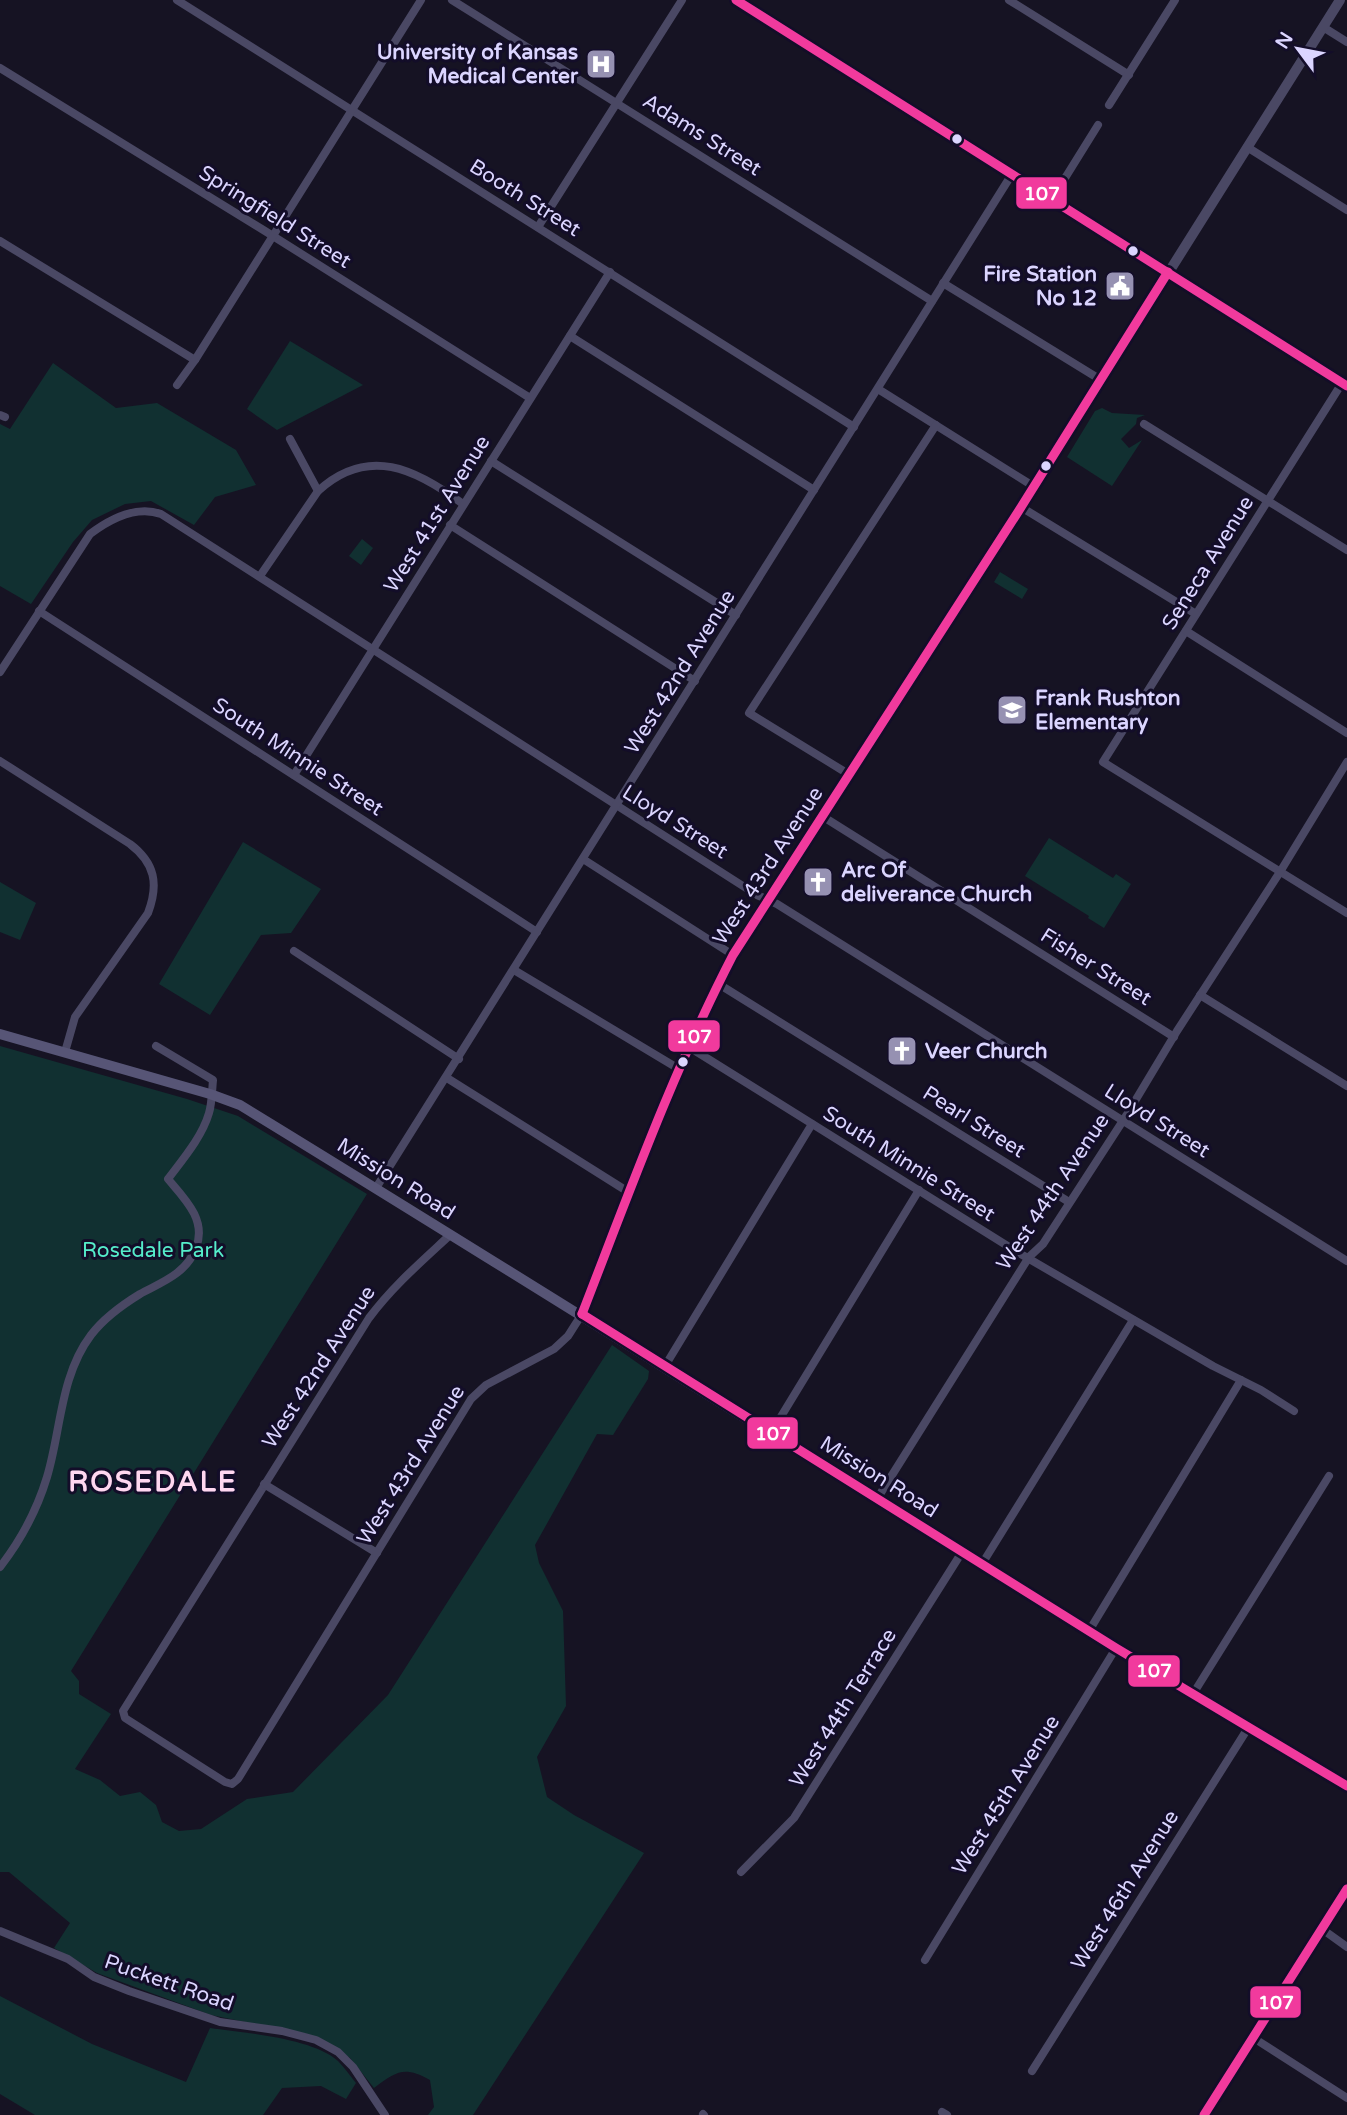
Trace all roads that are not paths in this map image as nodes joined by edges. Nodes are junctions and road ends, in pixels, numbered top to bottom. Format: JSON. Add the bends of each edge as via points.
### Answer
{"nodes":[{"id":1,"x":177,"y":0,"type":"edge"},
{"id":2,"x":199,"y":0,"type":"edge"},
{"id":3,"x":421,"y":0,"type":"edge"},
{"id":4,"x":452,"y":0,"type":"edge"},
{"id":5,"x":682,"y":0,"type":"edge"},
{"id":6,"x":736,"y":0,"type":"edge"},
{"id":7,"x":1009,"y":0,"type":"edge"},
{"id":8,"x":1175,"y":0,"type":"edge"},
{"id":9,"x":1340,"y":0,"type":"edge"},
{"id":10,"x":193,"y":10,"type":"junction"},
{"id":11,"x":1323,"y":27,"type":"junction"},
{"id":12,"x":1347,"y":42,"type":"edge"},
{"id":13,"x":0,"y":68,"type":"edge"},
{"id":14,"x":1129,"y":75,"type":"junction"},
{"id":15,"x":617,"y":102,"type":"junction"},
{"id":16,"x":1110,"y":105,"type":"dead end"},
{"id":17,"x":352,"y":110,"type":"junction"},
{"id":18,"x":1098,"y":125,"type":"dead end"},
{"id":19,"x":1247,"y":147,"type":"junction"},
{"id":20,"x":1012,"y":174,"type":"junction"},
{"id":21,"x":1052,"y":200,"type":"junction"},
{"id":22,"x":1347,"y":210,"type":"edge"},
{"id":23,"x":538,"y":227,"type":"junction"},
{"id":24,"x":273,"y":236,"type":"junction"},
{"id":25,"x":0,"y":240,"type":"edge"},
{"id":26,"x":610,"y":272,"type":"junction"},
{"id":27,"x":1168,"y":272,"type":"junction"},
{"id":28,"x":943,"y":284,"type":"junction"},
{"id":29,"x":932,"y":301,"type":"junction"},
{"id":30,"x":570,"y":336,"type":"junction"},
{"id":31,"x":194,"y":360,"type":"junction"},
{"id":32,"x":1101,"y":380,"type":"junction"},
{"id":33,"x":1345,"y":384,"type":"edge"},
{"id":34,"x":177,"y":385,"type":"dead end"},
{"id":35,"x":878,"y":389,"type":"junction"},
{"id":36,"x":530,"y":398,"type":"junction"},
{"id":37,"x":1144,"y":424,"type":"dead end"},
{"id":38,"x":936,"y":425,"type":"junction"},
{"id":39,"x":854,"y":427,"type":"junction"},
{"id":40,"x":290,"y":439,"type":"dead end"},
{"id":41,"x":491,"y":461,"type":"junction"},
{"id":42,"x":1033,"y":486,"type":"junction"},
{"id":43,"x":814,"y":490,"type":"junction"},
{"id":44,"x":318,"y":491,"type":"junction"},
{"id":45,"x":1267,"y":501,"type":"junction"},
{"id":46,"x":463,"y":503,"type":"junction"},
{"id":47,"x":1021,"y":507,"type":"junction"},
{"id":48,"x":450,"y":525,"type":"junction"},
{"id":49,"x":1347,"y":550,"type":"edge"},
{"id":50,"x":260,"y":576,"type":"junction"},
{"id":51,"x":39,"y":611,"type":"junction"},
{"id":52,"x":1196,"y":614,"type":"junction"},
{"id":53,"x":736,"y":615,"type":"junction"},
{"id":54,"x":1186,"y":631,"type":"junction"},
{"id":55,"x":373,"y":649,"type":"junction"},
{"id":56,"x":0,"y":672,"type":"edge"},
{"id":57,"x":695,"y":681,"type":"junction"},
{"id":58,"x":1347,"y":733,"type":"edge"},
{"id":59,"x":0,"y":761,"type":"edge"},
{"id":60,"x":1347,"y":762,"type":"edge"},
{"id":61,"x":294,"y":775,"type":"junction"},
{"id":62,"x":850,"y":775,"type":"junction"},
{"id":63,"x":616,"y":806,"type":"junction"},
{"id":64,"x":822,"y":816,"type":"junction"},
{"id":65,"x":583,"y":859,"type":"junction"},
{"id":66,"x":1280,"y":872,"type":"junction"},
{"id":67,"x":766,"y":901,"type":"junction"},
{"id":68,"x":1347,"y":913,"type":"edge"},
{"id":69,"x":537,"y":932,"type":"junction"},
{"id":70,"x":293,"y":951,"type":"dead end"},
{"id":71,"x":733,"y":955,"type":"junction"},
{"id":72,"x":514,"y":970,"type":"junction"},
{"id":73,"x":718,"y":983,"type":"junction"},
{"id":74,"x":1200,"y":995,"type":"junction"},
{"id":75,"x":0,"y":1034,"type":"edge"},
{"id":76,"x":1174,"y":1037,"type":"junction"},
{"id":77,"x":156,"y":1046,"type":"dead end"},
{"id":78,"x":689,"y":1047,"type":"junction"},
{"id":79,"x":65,"y":1052,"type":"junction"},
{"id":80,"x":459,"y":1059,"type":"junction"},
{"id":81,"x":679,"y":1069,"type":"junction"},
{"id":82,"x":447,"y":1078,"type":"junction"},
{"id":83,"x":1347,"y":1086,"type":"edge"},
{"id":84,"x":210,"y":1094,"type":"junction"},
{"id":85,"x":1124,"y":1120,"type":"junction"},
{"id":86,"x":812,"y":1124,"type":"junction"},
{"id":87,"x":376,"y":1188,"type":"junction"},
{"id":88,"x":919,"y":1190,"type":"junction"},
{"id":89,"x":630,"y":1193,"type":"junction"},
{"id":90,"x":1069,"y":1202,"type":"junction"},
{"id":91,"x":450,"y":1235,"type":"junction"},
{"id":92,"x":1029,"y":1257,"type":"junction"},
{"id":93,"x":1347,"y":1261,"type":"edge"},
{"id":94,"x":582,"y":1314,"type":"junction"},
{"id":95,"x":1133,"y":1320,"type":"junction"},
{"id":96,"x":665,"y":1367,"type":"junction"},
{"id":97,"x":1241,"y":1380,"type":"junction"},
{"id":98,"x":1294,"y":1411,"type":"dead end"},
{"id":99,"x":771,"y":1433,"type":"junction"},
{"id":100,"x":1329,"y":1476,"type":"dead end"},
{"id":101,"x":264,"y":1484,"type":"junction"},
{"id":102,"x":877,"y":1499,"type":"junction"},
{"id":103,"x":962,"y":1552,"type":"junction"},
{"id":104,"x":377,"y":1553,"type":"junction"},
{"id":105,"x":982,"y":1564,"type":"junction"},
{"id":106,"x":0,"y":1567,"type":"edge"},
{"id":107,"x":1089,"y":1631,"type":"junction"},
{"id":108,"x":1116,"y":1648,"type":"junction"},
{"id":109,"x":1193,"y":1695,"type":"junction"},
{"id":110,"x":1248,"y":1728,"type":"junction"},
{"id":111,"x":232,"y":1784,"type":"joint"},
{"id":112,"x":1347,"y":1786,"type":"edge"},
{"id":113,"x":741,"y":1872,"type":"dead end"},
{"id":114,"x":1347,"y":1889,"type":"edge"},
{"id":115,"x":1322,"y":1929,"type":"junction"},
{"id":116,"x":0,"y":1931,"type":"edge"},
{"id":117,"x":1347,"y":1947,"type":"edge"},
{"id":118,"x":925,"y":1959,"type":"dead end"},
{"id":119,"x":1252,"y":2037,"type":"junction"},
{"id":120,"x":1032,"y":2071,"type":"dead end"},
{"id":121,"x":1347,"y":2098,"type":"edge"},
{"id":122,"x":385,"y":2115,"type":"edge"},
{"id":123,"x":1204,"y":2115,"type":"edge"}],
"edges":[{"from":1,"to":10,"type":"street","name":"Booth Street"},
{"from":2,"to":10,"type":"street"},
{"from":3,"to":17,"type":"street"},
{"from":4,"to":15,"type":"street","name":"Adams Street"},
{"from":5,"to":15,"type":"street"},
{"from":6,"to":20,"type":"main road"},
{"from":7,"to":14,"type":"street"},
{"from":8,"to":14,"type":"street"},
{"from":9,"to":11,"type":"street","name":"West 43rd Avenue"},
{"from":10,"to":17,"type":"street","name":"Booth Street"},
{"from":11,"to":12,"type":"street"},
{"from":11,"to":19,"type":"street","name":"West 43rd Avenue"},
{"from":13,"to":24,"type":"street","name":"Springfield Street"},
{"from":14,"to":16,"type":"street"},
{"from":15,"to":23,"type":"street"},
{"from":15,"to":29,"type":"street","name":"Adams Street"},
{"from":17,"to":23,"type":"street","name":"Booth Street"},
{"from":17,"to":24,"type":"street"},
{"from":18,"to":21,"type":"street"},
{"from":19,"to":22,"type":"street"},
{"from":19,"to":27,"type":"street","name":"West 43rd Avenue"},
{"from":20,"to":21,"type":"main road"},
{"from":20,"to":28,"type":"street","name":"West 42nd Avenue"},
{"from":21,"to":27,"type":"main road"},
{"from":23,"to":26,"type":"street","name":"Booth Street"},
{"from":24,"to":31,"type":"street"},
{"from":24,"to":36,"type":"street","name":"Springfield Street"},
{"from":25,"to":31,"type":"street"},
{"from":26,"to":30,"type":"street","name":"West 41st Avenue"},
{"from":26,"to":39,"type":"street","name":"Booth Street"},
{"from":27,"to":32,"type":"street","name":"West 43rd Avenue"},
{"from":27,"to":33,"type":"main road"},
{"from":28,"to":29,"type":"street","name":"West 42nd Avenue"},
{"from":28,"to":32,"type":"street"},
{"from":29,"to":35,"type":"street","name":"West 42nd Avenue"},
{"from":30,"to":36,"type":"street","name":"West 41st Avenue"},
{"from":30,"to":43,"type":"street"},
{"from":31,"to":34,"type":"street"},
{"from":32,"to":42,"type":"street","name":"West 43rd Avenue"},
{"from":33,"to":45,"type":"street","name":"Seneca Avenue"},
{"from":35,"to":38,"type":"street"},
{"from":35,"to":39,"type":"street","name":"West 42nd Avenue"},
{"from":36,"to":41,"type":"street","name":"West 41st Avenue"},
{"from":37,"to":45,"type":"street"},
{"from":38,"to":42,"type":"street"},
{"from":38,"to":62,"type":"street","via":[[749,713]]},
{"from":39,"to":43,"type":"street","name":"West 42nd Avenue"},
{"from":40,"to":44,"type":"street"},
{"from":41,"to":46,"type":"street","name":"West 41st Avenue"},
{"from":41,"to":53,"type":"street"},
{"from":42,"to":47,"type":"street","name":"West 43rd Avenue"},
{"from":43,"to":53,"type":"street","name":"West 42nd Avenue"},
{"from":44,"to":46,"type":"street","via":[[342,474],[379,465],[418,474]]},
{"from":44,"to":50,"type":"street"},
{"from":45,"to":49,"type":"street"},
{"from":45,"to":52,"type":"street","name":"Seneca Avenue"},
{"from":46,"to":48,"type":"street","name":"West 41st Avenue"},
{"from":47,"to":52,"type":"street"},
{"from":47,"to":62,"type":"street","name":"West 43rd Avenue"},
{"from":48,"to":55,"type":"street","name":"West 41st Avenue"},
{"from":48,"to":57,"type":"street"},
{"from":50,"to":51,"type":"street","name":"Lloyd Street","via":[[161,514],[142,510],[89,534]]},
{"from":50,"to":55,"type":"street","name":"Lloyd Street"},
{"from":51,"to":56,"type":"street"},
{"from":51,"to":61,"type":"street","name":"South Minnie Street"},
{"from":52,"to":54,"type":"street","name":"Seneca Avenue"},
{"from":53,"to":57,"type":"street","name":"West 42nd Avenue"},
{"from":54,"to":58,"type":"street"},
{"from":54,"to":66,"type":"street","name":"Seneca Avenue","via":[[1103,762]]},
{"from":55,"to":61,"type":"street","name":"West 41st Avenue"},
{"from":55,"to":63,"type":"street","name":"Lloyd Street"},
{"from":57,"to":63,"type":"street","name":"West 42nd Avenue"},
{"from":59,"to":79,"type":"street","via":[[139,851],[151,868],[154,897],[148,913],[75,1017]]},
{"from":60,"to":66,"type":"street","name":"West 44th Avenue"},
{"from":61,"to":69,"type":"street","name":"South Minnie Street"},
{"from":62,"to":64,"type":"street","name":"West 43rd Avenue"},
{"from":63,"to":65,"type":"street","name":"West 42nd Avenue"},
{"from":63,"to":67,"type":"street","name":"Lloyd Street"},
{"from":64,"to":67,"type":"street","name":"West 43rd Avenue"},
{"from":64,"to":76,"type":"street","name":"Fisher Street"},
{"from":65,"to":69,"type":"street","name":"West 42nd Avenue"},
{"from":65,"to":71,"type":"street"},
{"from":66,"to":68,"type":"street"},
{"from":66,"to":74,"type":"street","name":"West 44th Avenue"},
{"from":67,"to":71,"type":"street","name":"West 43rd Avenue"},
{"from":67,"to":85,"type":"street","name":"Lloyd Street"},
{"from":69,"to":72,"type":"street","name":"West 42nd Avenue"},
{"from":70,"to":80,"type":"street"},
{"from":71,"to":73,"type":"street","name":"West 43rd Avenue"},
{"from":72,"to":80,"type":"street","name":"West 42nd Avenue"},
{"from":72,"to":81,"type":"street"},
{"from":73,"to":78,"type":"street","name":"West 43rd Avenue"},
{"from":73,"to":90,"type":"street","name":"Pearl Street"},
{"from":74,"to":76,"type":"street","name":"West 44th Avenue"},
{"from":74,"to":83,"type":"street"},
{"from":75,"to":79,"type":"main road","name":"Mission Road"},
{"from":76,"to":85,"type":"street","name":"West 44th Avenue"},
{"from":77,"to":84,"type":"street","via":[[211,1077]]},
{"from":78,"to":81,"type":"street","name":"West 43rd Avenue"},
{"from":78,"to":86,"type":"street","name":"South Minnie Street"},
{"from":79,"to":84,"type":"main road","name":"Mission Road"},
{"from":80,"to":82,"type":"street","name":"West 42nd Avenue"},
{"from":81,"to":89,"type":"street","name":"West 43rd Avenue"},
{"from":82,"to":87,"type":"street","name":"West 42nd Avenue"},
{"from":82,"to":89,"type":"street"},
{"from":84,"to":87,"type":"main road","name":"Mission Road","via":[[240,1105]]},
{"from":84,"to":106,"type":"street","via":[[206,1122],[168,1179],[191,1206],[200,1227],[198,1245],[175,1275],[110,1314],[90,1336],[75,1364],[39,1498]]},
{"from":85,"to":90,"type":"street","name":"West 44th Avenue"},
{"from":85,"to":93,"type":"street","name":"Lloyd Street"},
{"from":86,"to":88,"type":"street","name":"South Minnie Street"},
{"from":86,"to":96,"type":"street"},
{"from":87,"to":91,"type":"main road","name":"Mission Road"},
{"from":88,"to":92,"type":"street","name":"South Minnie Street"},
{"from":88,"to":99,"type":"street"},
{"from":89,"to":94,"type":"street","name":"West 43rd Avenue"},
{"from":90,"to":92,"type":"street","name":"West 44th Avenue","via":[[1043,1244]]},
{"from":91,"to":94,"type":"main road","name":"Mission Road"},
{"from":91,"to":101,"type":"street","name":"West 42nd Avenue","via":[[404,1276],[369,1318]]},
{"from":92,"to":95,"type":"street","name":"South Minnie Street"},
{"from":92,"to":102,"type":"street","name":"West 44th Avenue"},
{"from":94,"to":96,"type":"main road","name":"Mission Road"},
{"from":94,"to":104,"type":"street","name":"West 43rd Avenue","via":[[554,1349],[486,1385],[471,1399]]},
{"from":95,"to":97,"type":"street","name":"South Minnie Street"},
{"from":95,"to":105,"type":"street"},
{"from":96,"to":99,"type":"main road","name":"Mission Road"},
{"from":97,"to":98,"type":"street","name":"South Minnie Street"},
{"from":97,"to":107,"type":"street"},
{"from":99,"to":102,"type":"main road","name":"Mission Road"},
{"from":100,"to":109,"type":"street"},
{"from":101,"to":104,"type":"street"},
{"from":101,"to":111,"type":"street","name":"West 42nd Avenue","via":[[123,1711],[125,1718]]},
{"from":102,"to":103,"type":"main road","name":"Mission Road"},
{"from":103,"to":105,"type":"main road","name":"Mission Road"},
{"from":103,"to":113,"type":"street","name":"West 44th Terrace","via":[[794,1818]]},
{"from":104,"to":111,"type":"street","name":"West 43rd Avenue"},
{"from":105,"to":107,"type":"main road","name":"Mission Road"},
{"from":107,"to":108,"type":"main road","name":"Mission Road"},
{"from":108,"to":109,"type":"main road","name":"Mission Road"},
{"from":108,"to":118,"type":"street","name":"West 45th Avenue"},
{"from":109,"to":110,"type":"main road","name":"Mission Road"},
{"from":110,"to":112,"type":"main road","name":"Mission Road"},
{"from":110,"to":120,"type":"street","name":"West 46th Avenue"},
{"from":114,"to":115,"type":"street"},
{"from":115,"to":117,"type":"street"},
{"from":115,"to":119,"type":"street"},
{"from":116,"to":122,"type":"street","name":"Puckett Road","via":[[129,1991],[220,2022],[316,2040],[353,2067]]},
{"from":119,"to":121,"type":"street"},
{"from":119,"to":123,"type":"street"}]}
